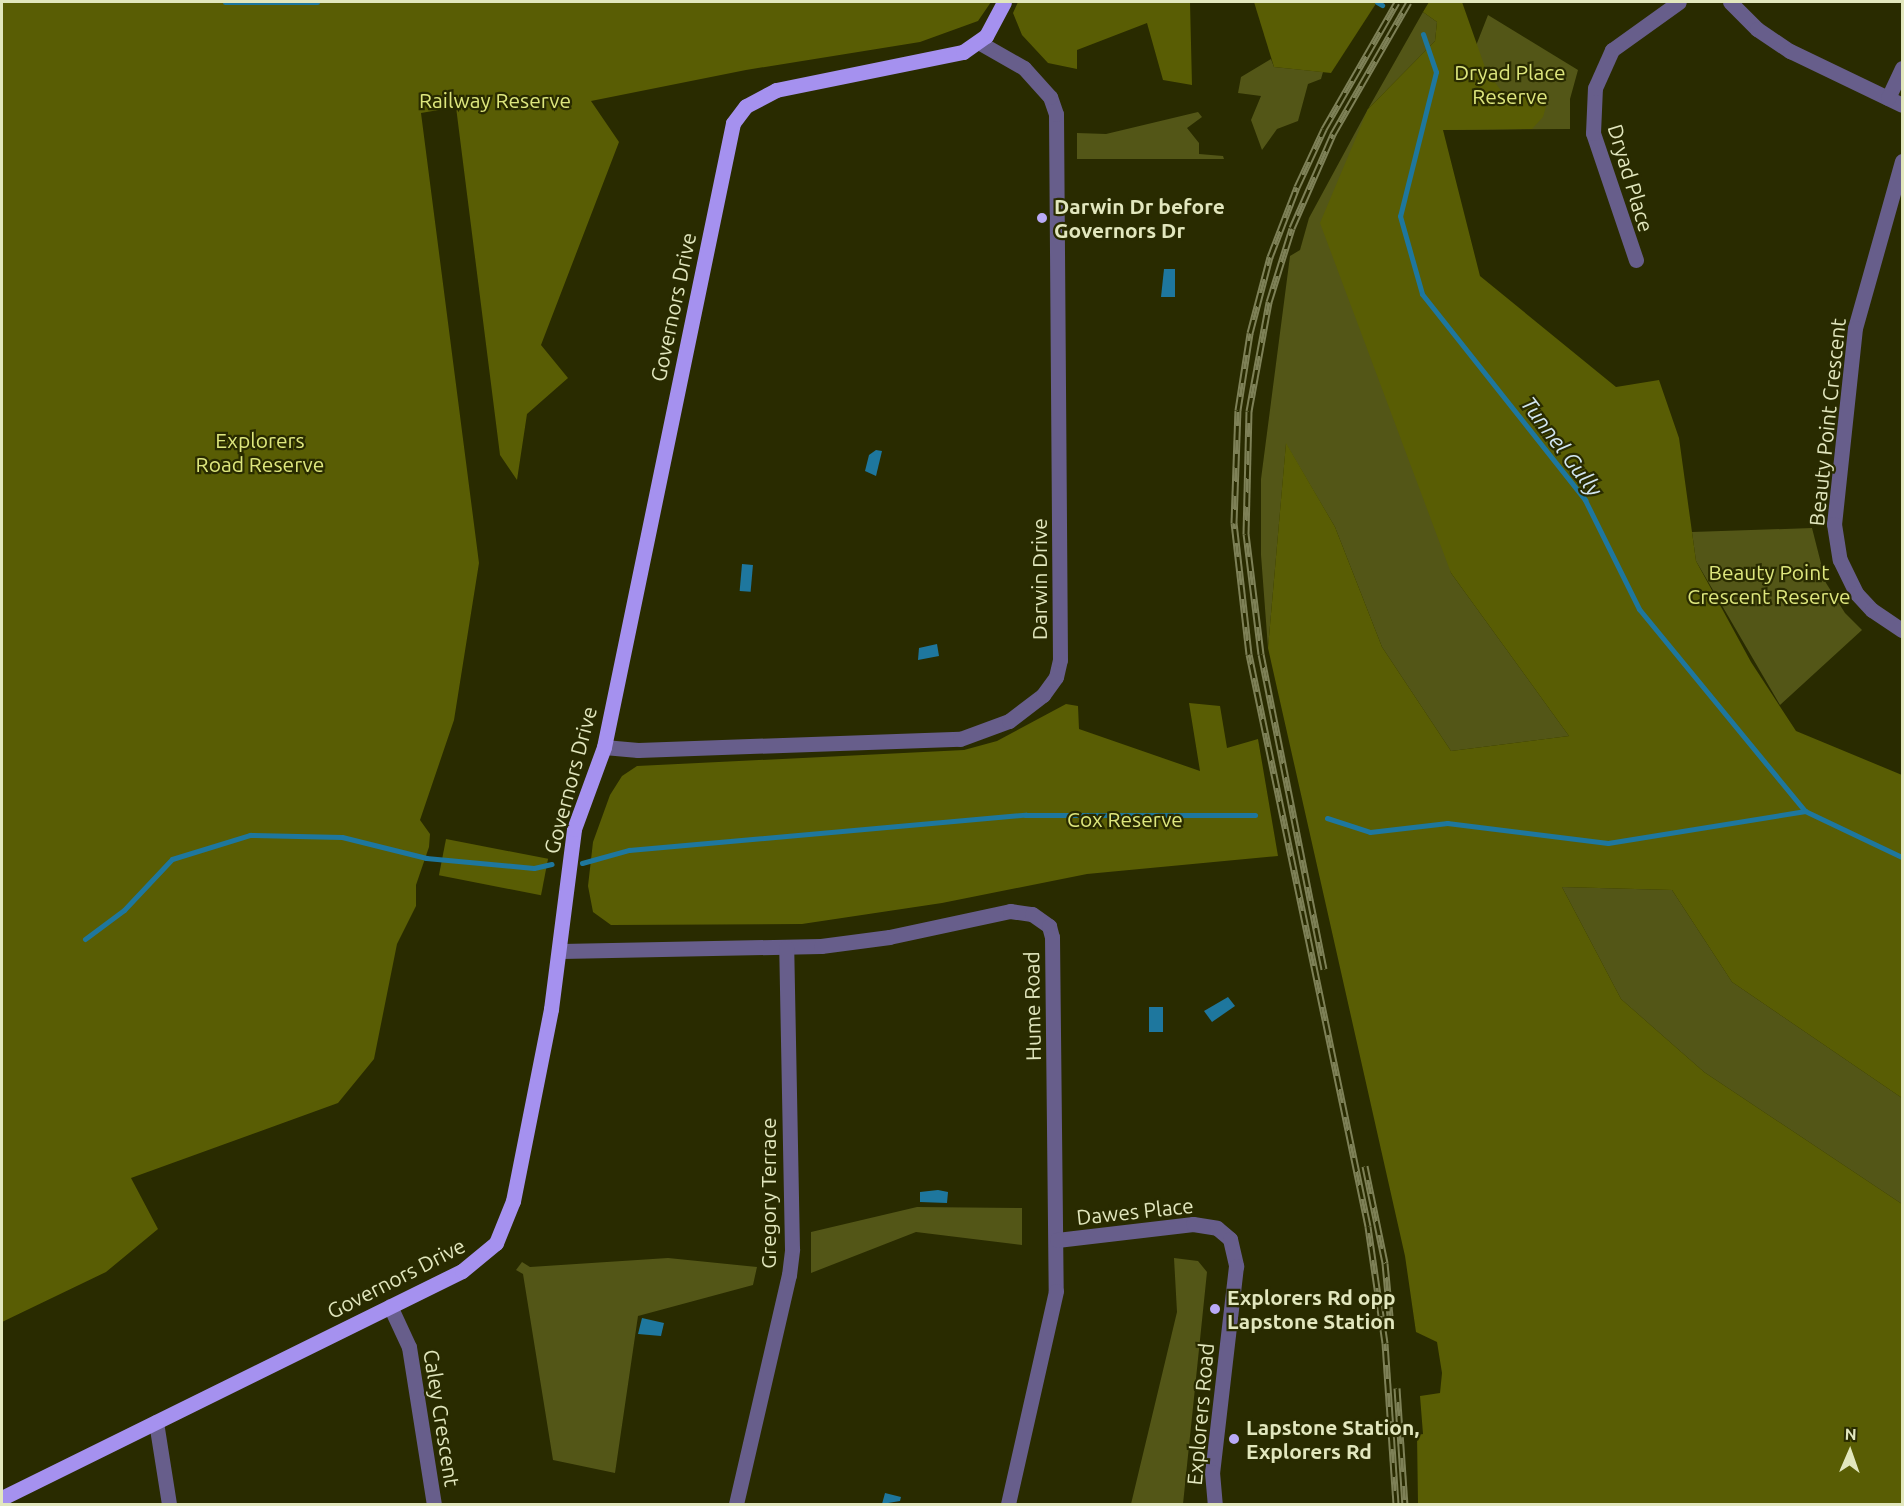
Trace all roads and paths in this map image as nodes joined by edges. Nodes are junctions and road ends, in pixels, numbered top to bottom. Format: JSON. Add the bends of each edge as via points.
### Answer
{"nodes":[{"id":1,"x":1679,"y":2,"type":"edge"},
{"id":2,"x":1730,"y":2,"type":"edge"},
{"id":3,"x":1003,"y":5,"type":"edge"},
{"id":4,"x":980,"y":43,"type":"junction"},
{"id":5,"x":1902,"y":68,"type":"edge"},
{"id":6,"x":1888,"y":98,"type":"junction"},
{"id":7,"x":1902,"y":105,"type":"edge"},
{"id":8,"x":1902,"y":161,"type":"edge"},
{"id":9,"x":1636,"y":260,"type":"dead end"},
{"id":10,"x":1902,"y":630,"type":"edge"},
{"id":11,"x":604,"y":747,"type":"junction"},
{"id":12,"x":786,"y":947,"type":"junction"},
{"id":13,"x":561,"y":951,"type":"junction"},
{"id":14,"x":1217,"y":1228,"type":"joint"},
{"id":15,"x":1057,"y":1240,"type":"junction"},
{"id":16,"x":390,"y":1306,"type":"junction"},
{"id":17,"x":156,"y":1422,"type":"junction"},
{"id":18,"x":2,"y":1498,"type":"edge"},
{"id":19,"x":169,"y":1504,"type":"edge"},
{"id":20,"x":434,"y":1504,"type":"edge"},
{"id":21,"x":736,"y":1504,"type":"edge"},
{"id":22,"x":1008,"y":1504,"type":"edge"},
{"id":23,"x":1215,"y":1504,"type":"edge"}],
"edges":[{"from":1,"to":9,"type":"street","name":"Dryad Place","via":[[1612,50],[1601,68],[1593,96],[1592,123],[1597,148]]},
{"from":2,"to":6,"type":"street","via":[[1757,30],[1790,51]]},
{"from":3,"to":4,"type":"main road"},
{"from":4,"to":11,"type":"main road","name":"Governors Drive","via":[[944,57],[776,90],[746,106],[733,123]]},
{"from":4,"to":11,"type":"street","name":"Darwin Drive","via":[[1024,68],[1050,97],[1056,114],[1060,660],[1056,677],[1009,721],[960,739],[638,750]]},
{"from":5,"to":6,"type":"street"},
{"from":6,"to":7,"type":"street"},
{"from":8,"to":10,"type":"street","name":"Beauty Point Crescent","via":[[1855,328],[1834,524],[1840,560],[1856,593],[1872,610]]},
{"from":11,"to":13,"type":"main road","name":"Governors Drive","via":[[574,829]]},
{"from":12,"to":13,"type":"street","name":"Hume Road"},
{"from":12,"to":15,"type":"street","name":"Hume Road","via":[[880,939],[1010,911],[1032,914],[1049,926]]},
{"from":12,"to":21,"type":"street","name":"Gregory Terrace","via":[[790,1266]]},
{"from":13,"to":16,"type":"main road","name":"Governors Drive","via":[[513,1201],[504,1228],[493,1247],[474,1263]]},
{"from":14,"to":15,"type":"street","name":"Dawes Place","via":[[1193,1224]]},
{"from":14,"to":23,"type":"street","name":"Explorers Road","via":[[1230,1239],[1237,1262],[1212,1472]]},
{"from":15,"to":22,"type":"street","name":"Hume Road","via":[[1053,1312]]},
{"from":16,"to":17,"type":"main road","name":"Governors Drive"},
{"from":16,"to":20,"type":"street","name":"Caley Crescent","via":[[409,1347]]},
{"from":17,"to":18,"type":"main road","name":"Governors Drive"},
{"from":17,"to":19,"type":"street"}]}
